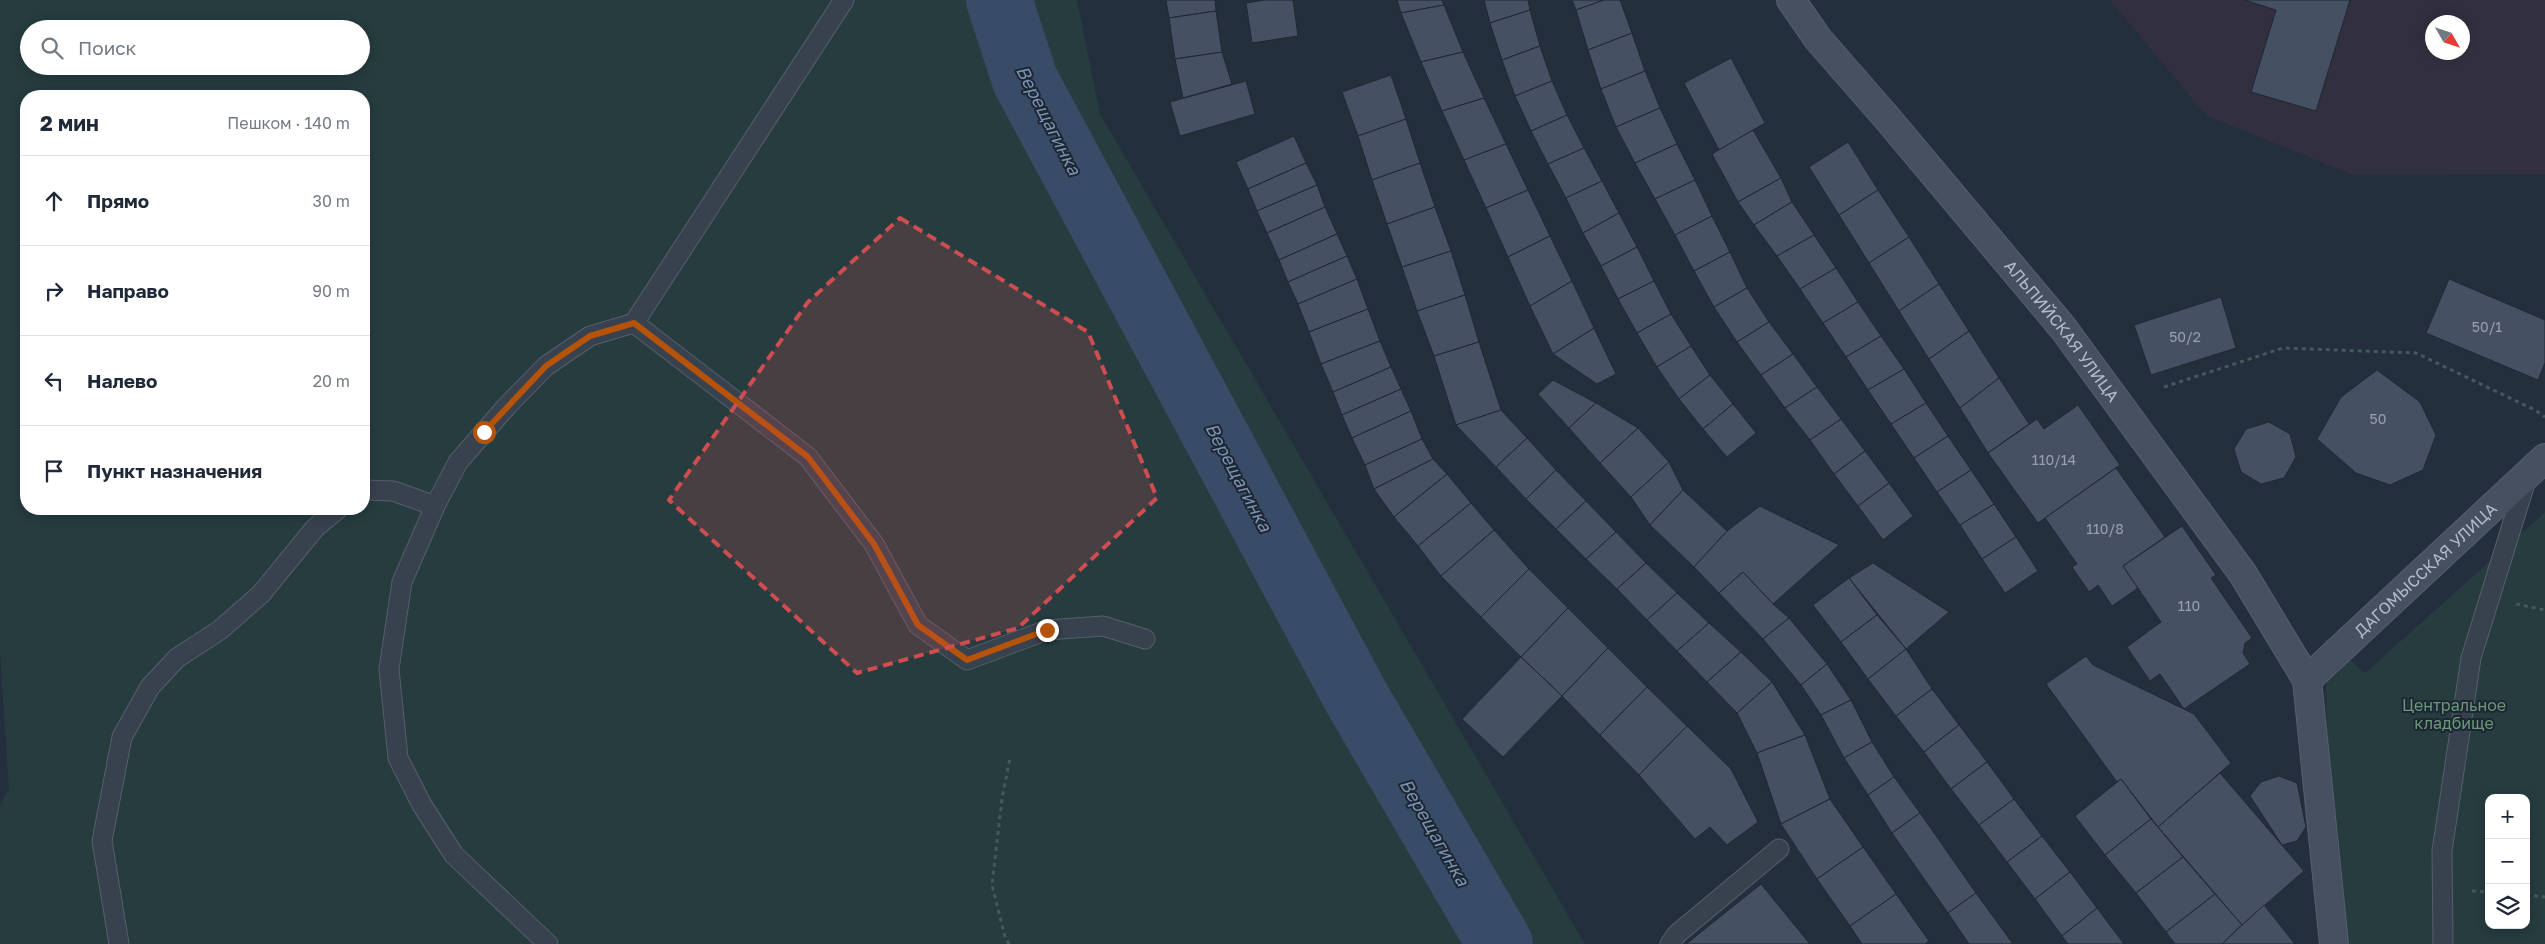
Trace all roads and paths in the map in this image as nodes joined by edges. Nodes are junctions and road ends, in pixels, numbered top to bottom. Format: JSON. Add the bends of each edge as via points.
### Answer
{"nodes":[{"id":1,"x":844,"y":0,"type":"edge"},
{"id":2,"x":1791,"y":0,"type":"edge"},
{"id":3,"x":634,"y":323,"type":"junction"},
{"id":4,"x":2164,"y":387,"type":"dead end"},
{"id":5,"x":2545,"y":417,"type":"edge"},
{"id":6,"x":2536,"y":467,"type":"edge"},
{"id":7,"x":370,"y":490,"type":"edge"},
{"id":8,"x":435,"y":506,"type":"junction"},
{"id":9,"x":331,"y":515,"type":"edge"},
{"id":10,"x":1145,"y":639,"type":"dead end"},
{"id":11,"x":2307,"y":680,"type":"junction"},
{"id":12,"x":1010,"y":758,"type":"dead end"},
{"id":13,"x":1779,"y":849,"type":"dead end"},
{"id":14,"x":2530,"y":895,"type":"edge"},
{"id":15,"x":2545,"y":897,"type":"edge"},
{"id":16,"x":119,"y":944,"type":"edge"},
{"id":17,"x":548,"y":944,"type":"edge"},
{"id":18,"x":1009,"y":944,"type":"edge"},
{"id":19,"x":1670,"y":944,"type":"edge"},
{"id":20,"x":2334,"y":944,"type":"edge"},
{"id":21,"x":2443,"y":944,"type":"edge"}],
"edges":[{"from":1,"to":3,"type":"lane"},
{"from":2,"to":11,"type":"street","name":"АЛЬПИЙСКАЯ УЛИЦА","via":[[1818,39],[2063,328],[2243,574]]},
{"from":3,"to":8,"type":"lane","via":[[590,336],[546,366],[458,462]]},
{"from":3,"to":10,"type":"lane","via":[[808,457],[874,544],[918,625],[967,660],[1047,630],[1103,626]]},
{"from":4,"to":5,"type":"path","via":[[2283,348],[2416,353]]},
{"from":6,"to":11,"type":"street","name":"ДАГОМЫССКАЯ УЛИЦА"},
{"from":6,"to":21,"type":"lane","via":[[2471,658],[2442,851]]},
{"from":7,"to":8,"type":"lane","via":[[393,492]]},
{"from":8,"to":17,"type":"lane","via":[[402,582],[389,669],[398,758],[422,805],[454,855]]},
{"from":9,"to":16,"type":"lane","via":[[315,528],[261,594],[220,630],[177,658],[150,688],[122,737],[102,841]]},
{"from":11,"to":20,"type":"street"},
{"from":12,"to":18,"type":"path","via":[[992,885]]},
{"from":13,"to":19,"type":"lane","via":[[1677,934]]},
{"from":14,"to":15,"type":"path"}]}
